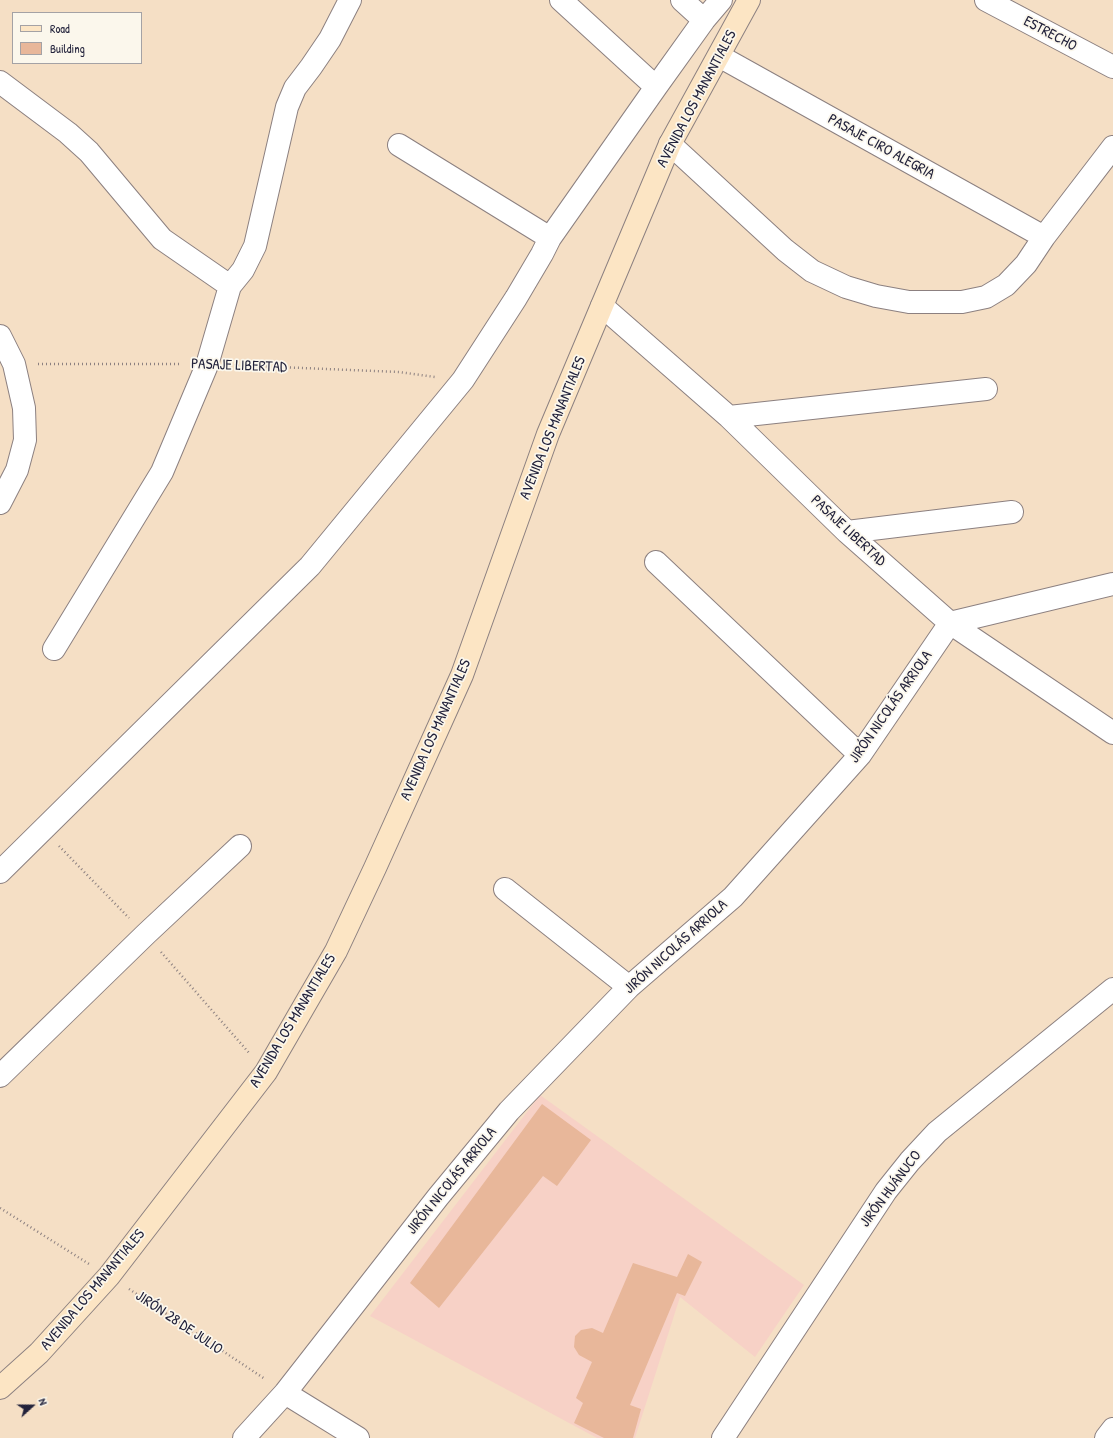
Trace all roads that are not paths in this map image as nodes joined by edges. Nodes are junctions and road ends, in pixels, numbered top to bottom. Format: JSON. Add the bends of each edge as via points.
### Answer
{"nodes":[{"id":1,"x":350,"y":0,"type":"edge"},
{"id":2,"x":561,"y":0,"type":"edge"},
{"id":3,"x":682,"y":0,"type":"edge"},
{"id":4,"x":721,"y":0,"type":"edge"},
{"id":5,"x":749,"y":0,"type":"edge"},
{"id":6,"x":986,"y":0,"type":"edge"},
{"id":7,"x":704,"y":20,"type":"junction"},
{"id":8,"x":719,"y":56,"type":"junction"},
{"id":9,"x":1113,"y":67,"type":"edge"},
{"id":10,"x":0,"y":82,"type":"edge"},
{"id":11,"x":656,"y":87,"type":"junction"},
{"id":12,"x":670,"y":144,"type":"junction"},
{"id":13,"x":399,"y":145,"type":"dead end"},
{"id":14,"x":1113,"y":147,"type":"edge"},
{"id":15,"x":1044,"y":237,"type":"junction"},
{"id":16,"x":550,"y":238,"type":"junction"},
{"id":17,"x":230,"y":286,"type":"junction"},
{"id":18,"x":602,"y":306,"type":"junction"},
{"id":19,"x":0,"y":336,"type":"edge"},
{"id":20,"x":986,"y":389,"type":"dead end"},
{"id":21,"x":729,"y":417,"type":"junction"},
{"id":22,"x":0,"y":503,"type":"edge"},
{"id":23,"x":1012,"y":512,"type":"dead end"},
{"id":24,"x":847,"y":532,"type":"junction"},
{"id":25,"x":656,"y":562,"type":"dead end"},
{"id":26,"x":1113,"y":584,"type":"edge"},
{"id":27,"x":950,"y":623,"type":"junction"},
{"id":28,"x":54,"y":649,"type":"dead end"},
{"id":29,"x":1113,"y":733,"type":"edge"},
{"id":30,"x":860,"y":754,"type":"junction"},
{"id":31,"x":240,"y":846,"type":"dead end"},
{"id":32,"x":0,"y":872,"type":"edge"},
{"id":33,"x":505,"y":889,"type":"dead end"},
{"id":34,"x":629,"y":987,"type":"junction"},
{"id":35,"x":1113,"y":989,"type":"edge"},
{"id":36,"x":0,"y":1076,"type":"edge"},
{"id":37,"x":0,"y":1388,"type":"edge"},
{"id":38,"x":285,"y":1393,"type":"junction"},
{"id":39,"x":1113,"y":1429,"type":"edge"},
{"id":40,"x":244,"y":1438,"type":"edge"},
{"id":41,"x":358,"y":1438,"type":"edge"},
{"id":42,"x":723,"y":1438,"type":"edge"},
{"id":43,"x":1106,"y":1438,"type":"edge"}],
"edges":[{"from":1,"to":17,"type":"street","via":[[330,39],[294,88],[287,107],[255,246],[243,270]]},
{"from":2,"to":11,"type":"street"},
{"from":3,"to":7,"type":"street"},
{"from":4,"to":7,"type":"street"},
{"from":5,"to":8,"type":"street","name":"AVENIDA LOS MANANTIALES"},
{"from":6,"to":9,"type":"street","name":"ESTRECHO"},
{"from":7,"to":11,"type":"street"},
{"from":8,"to":12,"type":"street","name":"AVENIDA LOS MANANTIALES"},
{"from":8,"to":15,"type":"street","name":"PASAJE CIRO ALEGRIA"},
{"from":10,"to":17,"type":"street","via":[[89,152],[162,239]]},
{"from":11,"to":16,"type":"street"},
{"from":12,"to":15,"type":"street","via":[[784,250],[812,271],[846,287],[876,296],[909,302],[962,302],[986,297],[1006,285],[1026,264]]},
{"from":12,"to":18,"type":"street","name":"AVENIDA LOS MANANTIALES"},
{"from":13,"to":16,"type":"street"},
{"from":14,"to":15,"type":"street"},
{"from":16,"to":32,"type":"street","via":[[516,298],[463,380],[310,566]]},
{"from":17,"to":28,"type":"street","via":[[206,365],[162,472]]},
{"from":18,"to":21,"type":"street","name":"PASAJE LIBERTAD"},
{"from":18,"to":37,"type":"street","name":"AVENIDA LOS MANANTIALES","via":[[548,434],[462,674],[336,951],[266,1072],[109,1276],[39,1353]]},
{"from":19,"to":22,"type":"street","via":[[14,364],[24,408],[26,440],[17,470]]},
{"from":20,"to":21,"type":"street"},
{"from":21,"to":24,"type":"street","name":"PASAJE LIBERTAD"},
{"from":23,"to":24,"type":"street"},
{"from":24,"to":27,"type":"street","name":"PASAJE LIBERTAD"},
{"from":25,"to":30,"type":"street"},
{"from":26,"to":27,"type":"street"},
{"from":27,"to":29,"type":"street","name":"PASAJE LIBERTAD"},
{"from":27,"to":30,"type":"street","name":"JIRÓN NICOLÁS ARRIOLA"},
{"from":30,"to":34,"type":"street","name":"JIRÓN NICOLÁS ARRIOLA","via":[[733,897]]},
{"from":31,"to":36,"type":"street"},
{"from":33,"to":34,"type":"street"},
{"from":34,"to":38,"type":"street","name":"JIRÓN NICOLÁS ARRIOLA","via":[[509,1111],[438,1197]]},
{"from":35,"to":42,"type":"street","name":"JIRÓN HUÁNUCO","via":[[937,1132],[910,1161],[886,1191]]},
{"from":38,"to":40,"type":"street","name":"JIRÓN NICOLÁS ARRIOLA"},
{"from":38,"to":41,"type":"street"},
{"from":39,"to":43,"type":"street"}]}
